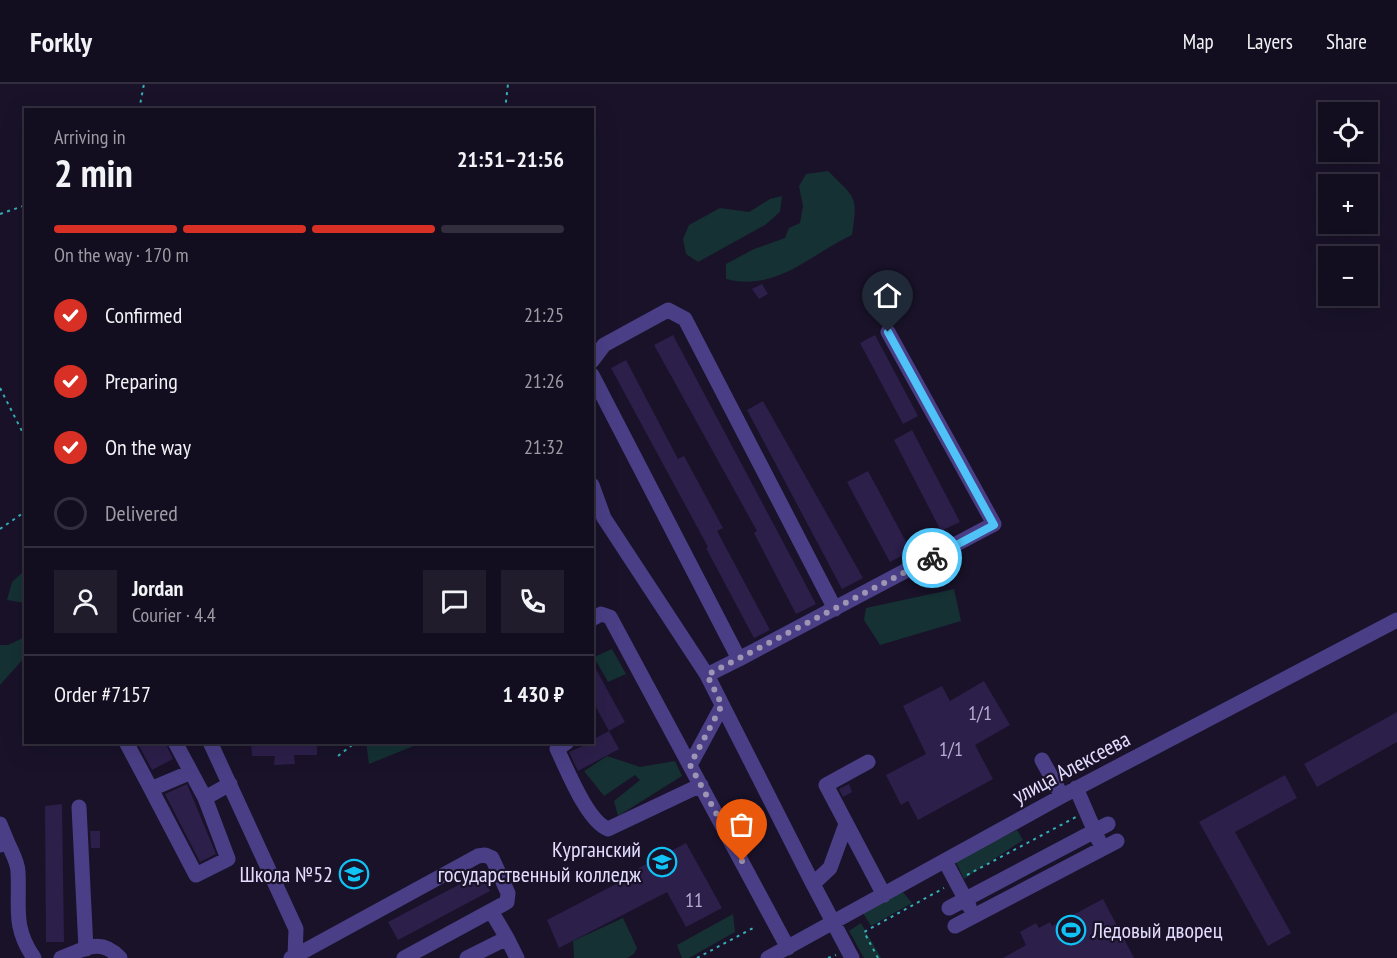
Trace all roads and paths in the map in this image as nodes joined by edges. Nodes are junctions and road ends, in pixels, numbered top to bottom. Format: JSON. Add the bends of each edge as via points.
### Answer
{"nodes":[{"id":1,"x":144,"y":84,"type":"edge"},
{"id":2,"x":508,"y":84,"type":"edge"},
{"id":3,"x":139,"y":108,"type":"edge"},
{"id":4,"x":505,"y":108,"type":"edge"},
{"id":5,"x":24,"y":206,"type":"edge"},
{"id":6,"x":0,"y":214,"type":"edge"},
{"id":7,"x":888,"y":332,"type":"dead end"},
{"id":8,"x":594,"y":358,"type":"edge"},
{"id":9,"x":594,"y":379,"type":"edge"},
{"id":10,"x":0,"y":388,"type":"edge"},
{"id":11,"x":24,"y":435,"type":"edge"},
{"id":12,"x":594,"y":490,"type":"edge"},
{"id":13,"x":24,"y":512,"type":"edge"},
{"id":14,"x":0,"y":529,"type":"edge"},
{"id":15,"x":835,"y":609,"type":"junction"},
{"id":16,"x":594,"y":618,"type":"edge"},
{"id":17,"x":1397,"y":620,"type":"edge"},
{"id":18,"x":739,"y":658,"type":"junction"},
{"id":19,"x":707,"y":675,"type":"junction"},
{"id":20,"x":722,"y":705,"type":"junction"},
{"id":21,"x":127,"y":744,"type":"edge"},
{"id":22,"x":176,"y":744,"type":"edge"},
{"id":23,"x":211,"y":744,"type":"edge"},
{"id":24,"x":353,"y":744,"type":"edge"},
{"id":25,"x":564,"y":744,"type":"edge"},
{"id":26,"x":338,"y":756,"type":"dead end"},
{"id":27,"x":1042,"y":760,"type":"dead end"},
{"id":28,"x":868,"y":762,"type":"dead end"},
{"id":29,"x":690,"y":765,"type":"junction"},
{"id":30,"x":191,"y":772,"type":"junction"},
{"id":31,"x":230,"y":784,"type":"junction"},
{"id":32,"x":701,"y":785,"type":"junction"},
{"id":33,"x":151,"y":789,"type":"junction"},
{"id":34,"x":1069,"y":792,"type":"junction"},
{"id":35,"x":205,"y":798,"type":"junction"},
{"id":36,"x":79,"y":807,"type":"dead end"},
{"id":37,"x":0,"y":824,"type":"edge"},
{"id":38,"x":846,"y":824,"type":"junction"},
{"id":39,"x":1108,"y":824,"type":"dead end"},
{"id":40,"x":1094,"y":832,"type":"junction"},
{"id":41,"x":4,"y":843,"type":"edge"},
{"id":42,"x":945,"y":861,"type":"junction"},
{"id":43,"x":813,"y":884,"type":"junction"},
{"id":44,"x":884,"y":895,"type":"junction"},
{"id":45,"x":966,"y":899,"type":"junction"},
{"id":46,"x":949,"y":908,"type":"dead end"},
{"id":47,"x":491,"y":910,"type":"junction"},
{"id":48,"x":975,"y":916,"type":"junction"},
{"id":49,"x":833,"y":923,"type":"junction"},
{"id":50,"x":955,"y":926,"type":"dead end"},
{"id":51,"x":755,"y":927,"type":"dead end"},
{"id":52,"x":507,"y":938,"type":"junction"},
{"id":53,"x":86,"y":948,"type":"junction"},
{"id":54,"x":788,"y":948,"type":"junction"},
{"id":55,"x":836,"y":955,"type":"dead end"},
{"id":56,"x":293,"y":957,"type":"edge"},
{"id":57,"x":34,"y":958,"type":"edge"},
{"id":58,"x":61,"y":958,"type":"edge"},
{"id":59,"x":120,"y":958,"type":"edge"},
{"id":60,"x":404,"y":958,"type":"edge"},
{"id":61,"x":467,"y":958,"type":"edge"},
{"id":62,"x":518,"y":958,"type":"edge"},
{"id":63,"x":697,"y":958,"type":"edge"},
{"id":64,"x":768,"y":958,"type":"edge"},
{"id":65,"x":828,"y":958,"type":"edge"},
{"id":66,"x":852,"y":958,"type":"edge"}],
"edges":[{"from":1,"to":3,"type":"path"},
{"from":2,"to":4,"type":"path"},
{"from":5,"to":6,"type":"path"},
{"from":7,"to":15,"type":"street","via":[[994,525]]},
{"from":8,"to":15,"type":"street","via":[[604,345],[668,310],[685,319]]},
{"from":9,"to":18,"type":"street"},
{"from":10,"to":11,"type":"path"},
{"from":12,"to":19,"type":"street","via":[[604,518]]},
{"from":13,"to":14,"type":"path"},
{"from":15,"to":18,"type":"street"},
{"from":16,"to":29,"type":"street","via":[[601,614],[610,617]]},
{"from":17,"to":34,"type":"street","name":"улица Алексеева"},
{"from":18,"to":19,"type":"street"},
{"from":19,"to":20,"type":"street"},
{"from":20,"to":29,"type":"street"},
{"from":20,"to":43,"type":"street"},
{"from":21,"to":33,"type":"street"},
{"from":22,"to":30,"type":"street"},
{"from":23,"to":31,"type":"street"},
{"from":24,"to":26,"type":"path"},
{"from":25,"to":32,"type":"street","via":[[556,749],[592,816],[608,829]]},
{"from":27,"to":34,"type":"street"},
{"from":28,"to":38,"type":"street","via":[[826,784]]},
{"from":29,"to":32,"type":"street"},
{"from":30,"to":33,"type":"street"},
{"from":30,"to":35,"type":"street"},
{"from":31,"to":35,"type":"street"},
{"from":31,"to":56,"type":"street","via":[[296,929]]},
{"from":32,"to":54,"type":"street"},
{"from":33,"to":35,"type":"street","via":[[195,874],[228,859]]},
{"from":34,"to":40,"type":"street"},
{"from":34,"to":42,"type":"street","name":"улица Алексеева"},
{"from":36,"to":53,"type":"street"},
{"from":37,"to":41,"type":"street"},
{"from":38,"to":43,"type":"street","via":[[830,868]]},
{"from":38,"to":44,"type":"street"},
{"from":39,"to":40,"type":"street"},
{"from":40,"to":45,"type":"street"},
{"from":40,"to":48,"type":"street","via":[[1110,845]]},
{"from":41,"to":57,"type":"street","via":[[19,870],[18,924]]},
{"from":42,"to":44,"type":"street","name":"улица Алексеева"},
{"from":42,"to":45,"type":"street"},
{"from":43,"to":49,"type":"street"},
{"from":44,"to":49,"type":"street","name":"улица Алексеева"},
{"from":45,"to":46,"type":"street"},
{"from":45,"to":48,"type":"street"},
{"from":47,"to":52,"type":"street"},
{"from":47,"to":56,"type":"street","via":[[509,898],[492,858],[485,855]]},
{"from":47,"to":60,"type":"street"},
{"from":48,"to":50,"type":"street"},
{"from":49,"to":54,"type":"street","name":"улица Алексеева"},
{"from":49,"to":66,"type":"street"},
{"from":51,"to":63,"type":"path"},
{"from":52,"to":61,"type":"street"},
{"from":52,"to":62,"type":"street"},
{"from":53,"to":58,"type":"street"},
{"from":53,"to":59,"type":"street","via":[[99,945]]},
{"from":54,"to":64,"type":"street","name":"улица Алексеева"},
{"from":55,"to":65,"type":"path"}]}
